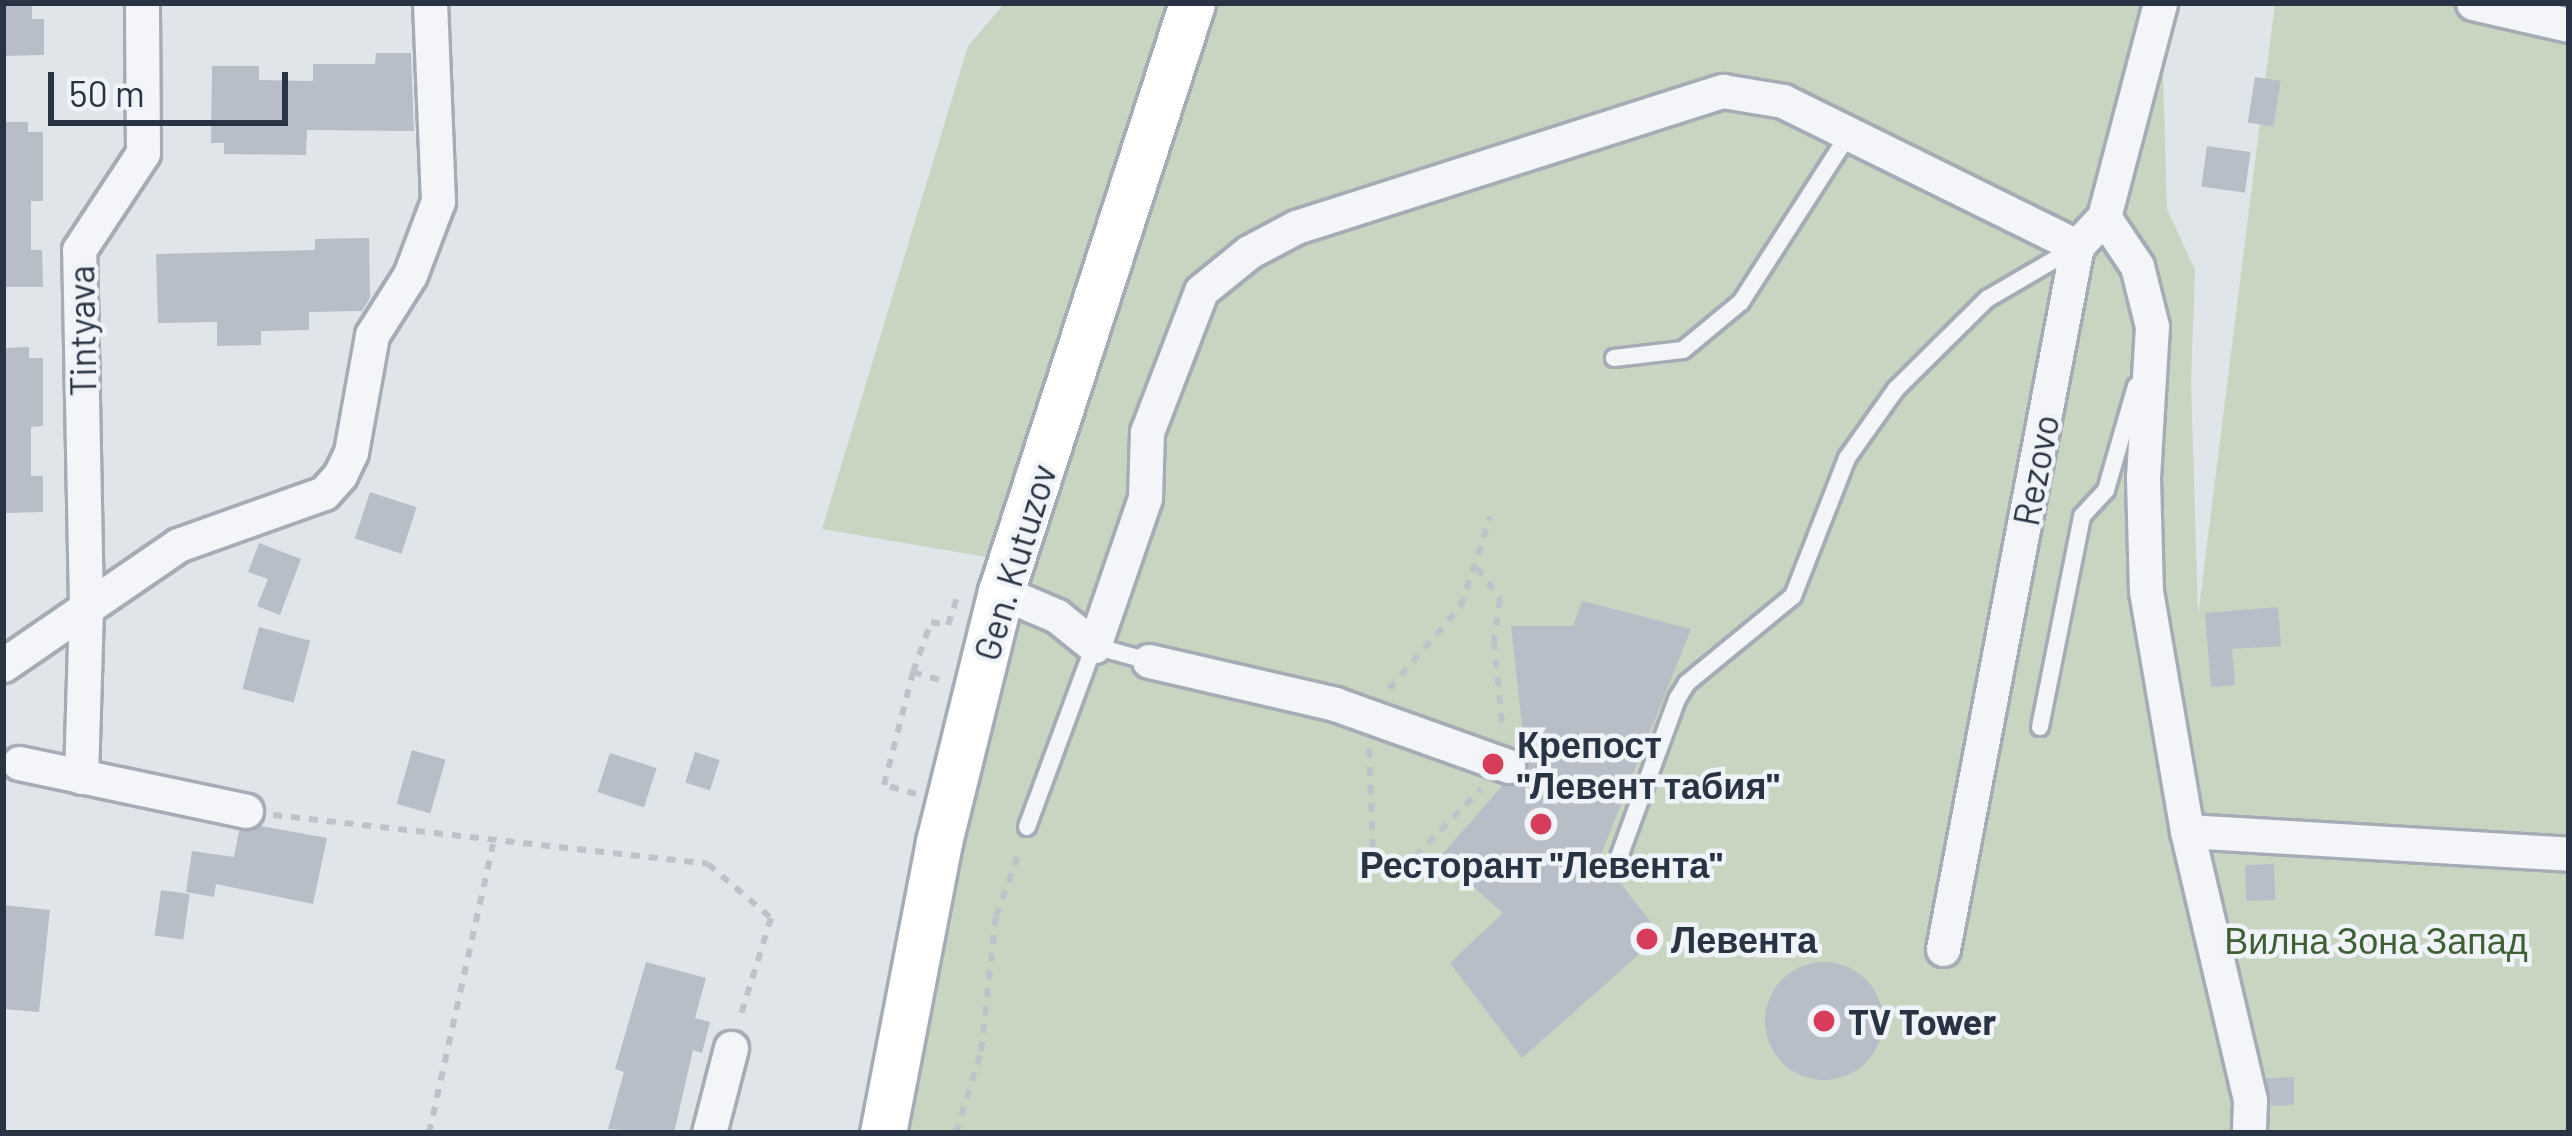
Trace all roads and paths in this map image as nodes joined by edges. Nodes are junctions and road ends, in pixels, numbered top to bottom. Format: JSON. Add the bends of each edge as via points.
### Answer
{"nodes":[{"id":1,"x":142,"y":3,"type":"edge"},
{"id":2,"x":430,"y":3,"type":"edge"},
{"id":3,"x":1192,"y":3,"type":"edge"},
{"id":4,"x":2160,"y":3,"type":"edge"},
{"id":5,"x":2473,"y":3,"type":"edge"},
{"id":6,"x":2569,"y":25,"type":"edge"},
{"id":7,"x":1849,"y":134,"type":"junction"},
{"id":8,"x":2104,"y":217,"type":"junction"},
{"id":9,"x":2077,"y":246,"type":"junction"},
{"id":10,"x":2152,"y":326,"type":"junction"},
{"id":11,"x":1614,"y":358,"type":"dead end"},
{"id":12,"x":1490,"y":517,"type":"dead end"},
{"id":13,"x":1477,"y":568,"type":"junction"},
{"id":14,"x":1001,"y":592,"type":"junction"},
{"id":15,"x":86,"y":606,"type":"junction"},
{"id":16,"x":1094,"y":646,"type":"junction"},
{"id":17,"x":1149,"y":662,"type":"joint"},
{"id":18,"x":3,"y":665,"type":"edge"},
{"id":19,"x":913,"y":672,"type":"junction"},
{"id":20,"x":975,"y":691,"type":"junction"},
{"id":21,"x":1351,"y":710,"type":"junction"},
{"id":22,"x":2040,"y":727,"type":"dead end"},
{"id":23,"x":19,"y":763,"type":"dead end"},
{"id":24,"x":1500,"y":763,"type":"junction"},
{"id":25,"x":81,"y":777,"type":"junction"},
{"id":26,"x":949,"y":803,"type":"junction"},
{"id":27,"x":246,"y":811,"type":"joint"},
{"id":28,"x":1027,"y":827,"type":"joint"},
{"id":29,"x":2187,"y":831,"type":"junction"},
{"id":30,"x":494,"y":843,"type":"junction"},
{"id":31,"x":2569,"y":854,"type":"edge"},
{"id":32,"x":1619,"y":857,"type":"dead end"},
{"id":33,"x":1943,"y":949,"type":"dead end"},
{"id":34,"x":731,"y":1048,"type":"joint"},
{"id":35,"x":428,"y":1133,"type":"edge"},
{"id":36,"x":709,"y":1133,"type":"edge"},
{"id":37,"x":883,"y":1133,"type":"edge"},
{"id":38,"x":956,"y":1133,"type":"edge"},
{"id":39,"x":2249,"y":1133,"type":"edge"}],
"edges":[{"from":1,"to":15,"type":"street","name":"Tintyava","via":[[143,153],[79,250]]},
{"from":2,"to":15,"type":"street","via":[[438,201],[410,275],[372,335],[340,476],[325,493],[178,545]]},
{"from":3,"to":14,"type":"street","name":"Gen. Kutuzov"},
{"from":4,"to":8,"type":"street"},
{"from":5,"to":6,"type":"street"},
{"from":7,"to":9,"type":"street"},
{"from":7,"to":11,"type":"lane","via":[[1741,302],[1684,350]]},
{"from":7,"to":16,"type":"street","via":[[1784,101],[1723,91],[1296,227],[1249,253],[1201,291],[1147,432],[1145,498]]},
{"from":8,"to":9,"type":"street"},
{"from":8,"to":10,"type":"street","via":[[2137,266]]},
{"from":9,"to":32,"type":"lane","via":[[1987,299],[1896,388],[1847,458],[1793,596],[1677,699]]},
{"from":9,"to":33,"type":"street","name":"Rezovo"},
{"from":10,"to":22,"type":"lane","via":[[2106,490],[2082,516]]},
{"from":10,"to":29,"type":"street","via":[[2146,591]]},
{"from":12,"to":13,"type":"path"},
{"from":13,"to":21,"type":"path","via":[[1440,633],[1381,698]]},
{"from":13,"to":24,"type":"path","via":[[1501,599],[1494,641],[1505,727]]},
{"from":14,"to":16,"type":"street","via":[[1057,616]]},
{"from":14,"to":19,"type":"path","via":[[959,592],[948,625],[932,622]]},
{"from":14,"to":20,"type":"street","name":"Gen. Kutuzov"},
{"from":15,"to":18,"type":"street"},
{"from":15,"to":25,"type":"street","name":"Tintyava"},
{"from":16,"to":17,"type":"lane"},
{"from":16,"to":28,"type":"lane"},
{"from":17,"to":21,"type":"street"},
{"from":19,"to":20,"type":"path"},
{"from":19,"to":26,"type":"path","via":[[884,784]]},
{"from":20,"to":26,"type":"street","name":"Gen. Kutuzov"},
{"from":21,"to":24,"type":"street"},
{"from":21,"to":24,"type":"path","via":[[1369,733],[1373,855],[1390,882]]},
{"from":23,"to":25,"type":"street"},
{"from":25,"to":27,"type":"street"},
{"from":26,"to":37,"type":"street","name":"Gen. Kutuzov"},
{"from":27,"to":30,"type":"path"},
{"from":28,"to":38,"type":"path","via":[[996,916],[981,1051]]},
{"from":29,"to":31,"type":"street"},
{"from":29,"to":39,"type":"street","via":[[2250,1100]]},
{"from":30,"to":34,"type":"path","via":[[708,865],[756,905],[771,918]]},
{"from":30,"to":35,"type":"path"},
{"from":34,"to":36,"type":"street"}]}
